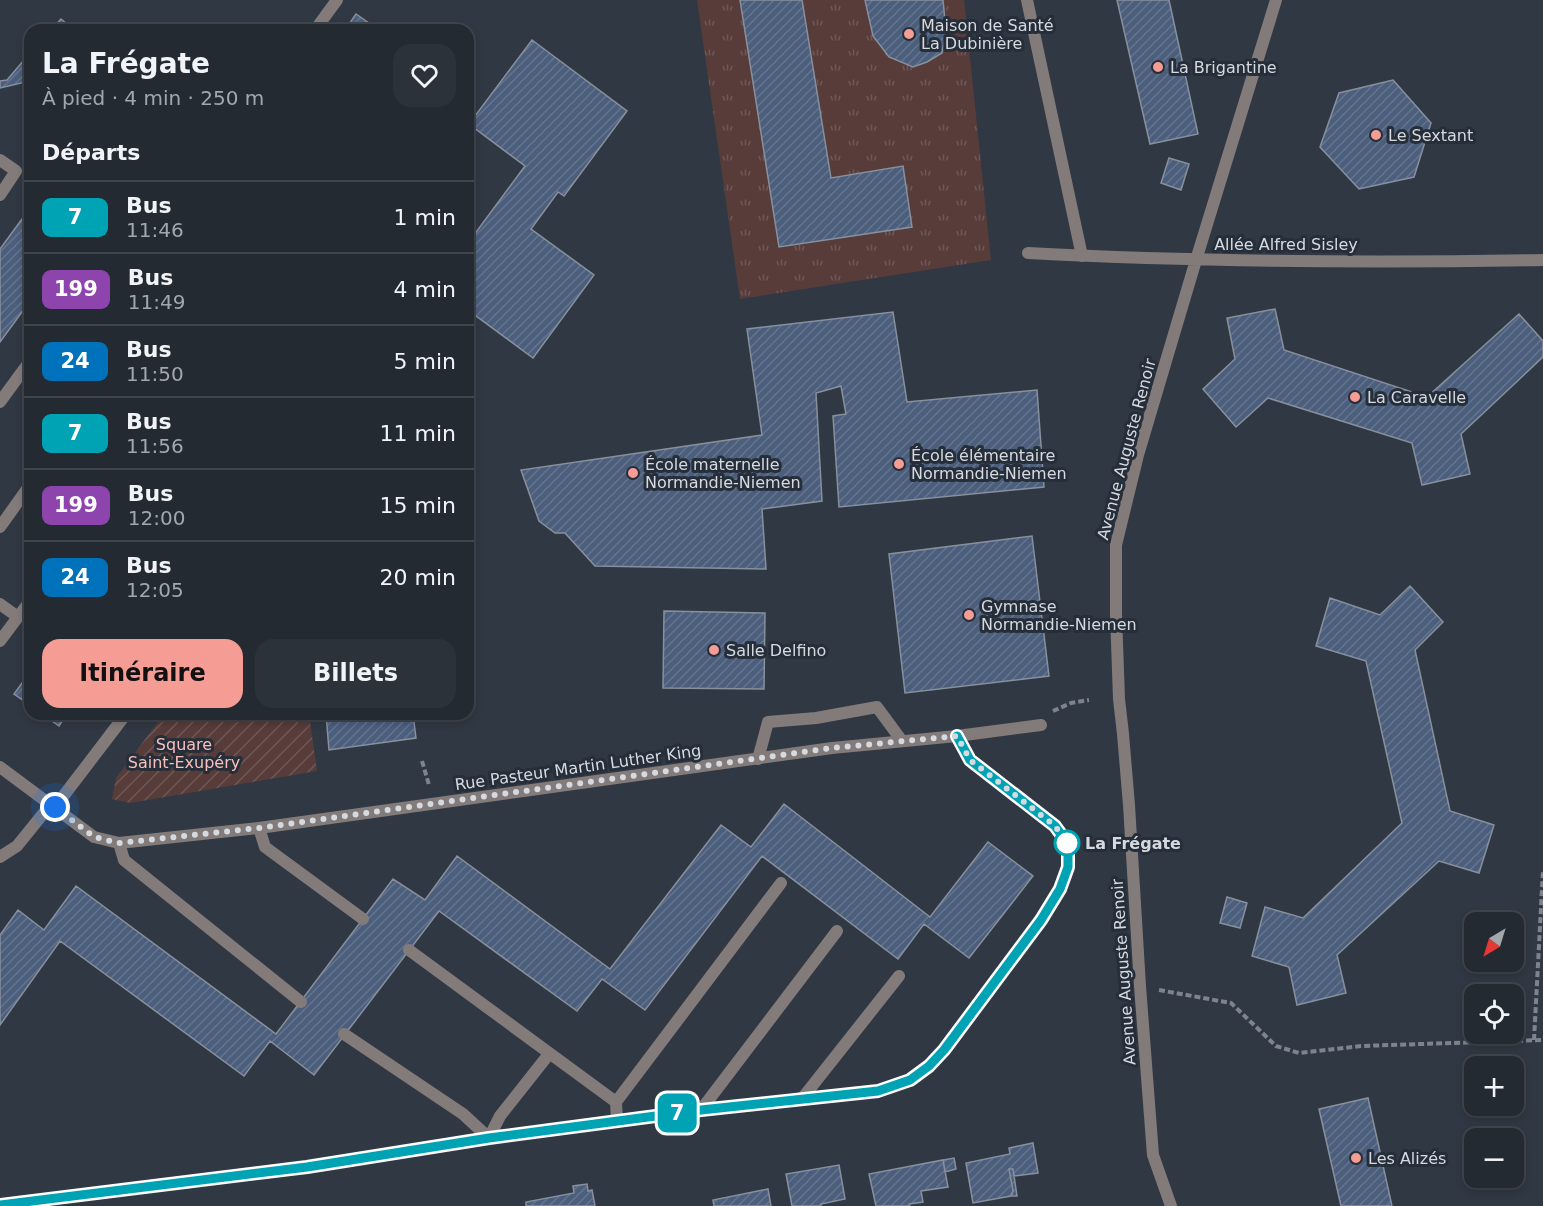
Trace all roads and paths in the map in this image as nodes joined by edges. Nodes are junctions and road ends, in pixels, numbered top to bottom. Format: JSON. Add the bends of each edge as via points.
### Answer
{"nodes":[{"id":1,"x":337,"y":0,"type":"edge"},
{"id":2,"x":1027,"y":0,"type":"edge"},
{"id":3,"x":1276,"y":0,"type":"edge"},
{"id":4,"x":319,"y":24,"type":"edge"},
{"id":5,"x":0,"y":160,"type":"edge"},
{"id":6,"x":0,"y":195,"type":"edge"},
{"id":7,"x":1028,"y":253,"type":"dead end"},
{"id":8,"x":1082,"y":256,"type":"junction"},
{"id":9,"x":1196,"y":260,"type":"junction"},
{"id":10,"x":1543,"y":260,"type":"edge"},
{"id":11,"x":24,"y":369,"type":"edge"},
{"id":12,"x":0,"y":402,"type":"edge"},
{"id":13,"x":24,"y":493,"type":"edge"},
{"id":14,"x":0,"y":527,"type":"edge"},
{"id":15,"x":0,"y":604,"type":"edge"},
{"id":16,"x":24,"y":608,"type":"edge"},
{"id":17,"x":18,"y":617,"type":"junction"},
{"id":18,"x":0,"y":641,"type":"edge"},
{"id":19,"x":1089,"y":700,"type":"dead end"},
{"id":20,"x":1071,"y":703,"type":"dead end"},
{"id":21,"x":121,"y":720,"type":"edge"},
{"id":22,"x":1041,"y":725,"type":"dead end"},
{"id":23,"x":957,"y":736,"type":"junction"},
{"id":24,"x":902,"y":741,"type":"junction"},
{"id":25,"x":758,"y":759,"type":"junction"},
{"id":26,"x":0,"y":767,"type":"edge"},
{"id":27,"x":53,"y":805,"type":"junction"},
{"id":28,"x":259,"y":828,"type":"junction"},
{"id":29,"x":119,"y":843,"type":"junction"},
{"id":30,"x":0,"y":857,"type":"edge"},
{"id":31,"x":1543,"y":870,"type":"edge"},
{"id":32,"x":781,"y":883,"type":"dead end"},
{"id":33,"x":363,"y":918,"type":"dead end"},
{"id":34,"x":837,"y":931,"type":"dead end"},
{"id":35,"x":409,"y":951,"type":"dead end"},
{"id":36,"x":899,"y":976,"type":"dead end"},
{"id":37,"x":1140,"y":986,"type":"junction"},
{"id":38,"x":301,"y":1002,"type":"dead end"},
{"id":39,"x":344,"y":1034,"type":"dead end"},
{"id":40,"x":1534,"y":1040,"type":"junction"},
{"id":41,"x":1543,"y":1040,"type":"edge"},
{"id":42,"x":549,"y":1054,"type":"junction"},
{"id":43,"x":801,"y":1100,"type":"junction"},
{"id":44,"x":616,"y":1102,"type":"junction"},
{"id":45,"x":701,"y":1110,"type":"junction"},
{"id":46,"x":617,"y":1121,"type":"junction"},
{"id":47,"x":489,"y":1138,"type":"junction"},
{"id":48,"x":0,"y":1205,"type":"edge"},
{"id":49,"x":1171,"y":1206,"type":"edge"}],
"edges":[{"from":1,"to":4,"type":"street"},
{"from":2,"to":8,"type":"street"},
{"from":3,"to":9,"type":"street","name":"Avenue Auguste Renoir"},
{"from":5,"to":6,"type":"street","via":[[16,171]]},
{"from":7,"to":8,"type":"street","name":"Allée Alfred Sisley"},
{"from":8,"to":9,"type":"street","name":"Allée Alfred Sisley"},
{"from":9,"to":10,"type":"street","name":"Allée Alfred Sisley"},
{"from":9,"to":37,"type":"street","name":"Avenue Auguste Renoir","via":[[1138,455],[1116,545],[1119,699]]},
{"from":11,"to":12,"type":"street"},
{"from":13,"to":14,"type":"street"},
{"from":15,"to":17,"type":"street"},
{"from":16,"to":17,"type":"street"},
{"from":17,"to":18,"type":"street"},
{"from":19,"to":20,"type":"path"},
{"from":21,"to":27,"type":"street"},
{"from":22,"to":23,"type":"street","name":"Rue Pasteur Martin Luther King"},
{"from":23,"to":24,"type":"street","name":"Rue Pasteur Martin Luther King"},
{"from":23,"to":43,"type":"street","via":[[970,760],[1062,835],[1068,844],[1068,867],[1060,889],[1041,920],[929,1066],[910,1080],[878,1091]]},
{"from":24,"to":25,"type":"street","name":"Rue Pasteur Martin Luther King"},
{"from":24,"to":25,"type":"street","via":[[877,706],[816,718],[768,722]]},
{"from":25,"to":28,"type":"street","name":"Rue Pasteur Martin Luther King"},
{"from":26,"to":27,"type":"street"},
{"from":27,"to":29,"type":"street","via":[[94,837]]},
{"from":27,"to":30,"type":"street","via":[[17,846]]},
{"from":28,"to":29,"type":"street","name":"Rue Pasteur Martin Luther King"},
{"from":28,"to":33,"type":"street","via":[[265,848]]},
{"from":29,"to":38,"type":"street","via":[[124,860]]},
{"from":31,"to":40,"type":"path"},
{"from":32,"to":44,"type":"street"},
{"from":34,"to":45,"type":"street"},
{"from":35,"to":42,"type":"street"},
{"from":36,"to":43,"type":"street"},
{"from":37,"to":40,"type":"path","via":[[1231,1003],[1276,1046],[1299,1053],[1361,1046]]},
{"from":37,"to":49,"type":"street","name":"Avenue Auguste Renoir","via":[[1153,1155]]},
{"from":39,"to":47,"type":"street","via":[[463,1114]]},
{"from":40,"to":41,"type":"path"},
{"from":42,"to":44,"type":"street"},
{"from":42,"to":47,"type":"street","via":[[500,1116]]},
{"from":43,"to":45,"type":"street"},
{"from":44,"to":46,"type":"street"},
{"from":45,"to":46,"type":"street"},
{"from":46,"to":47,"type":"street"},
{"from":47,"to":48,"type":"street","via":[[307,1167]]}]}
